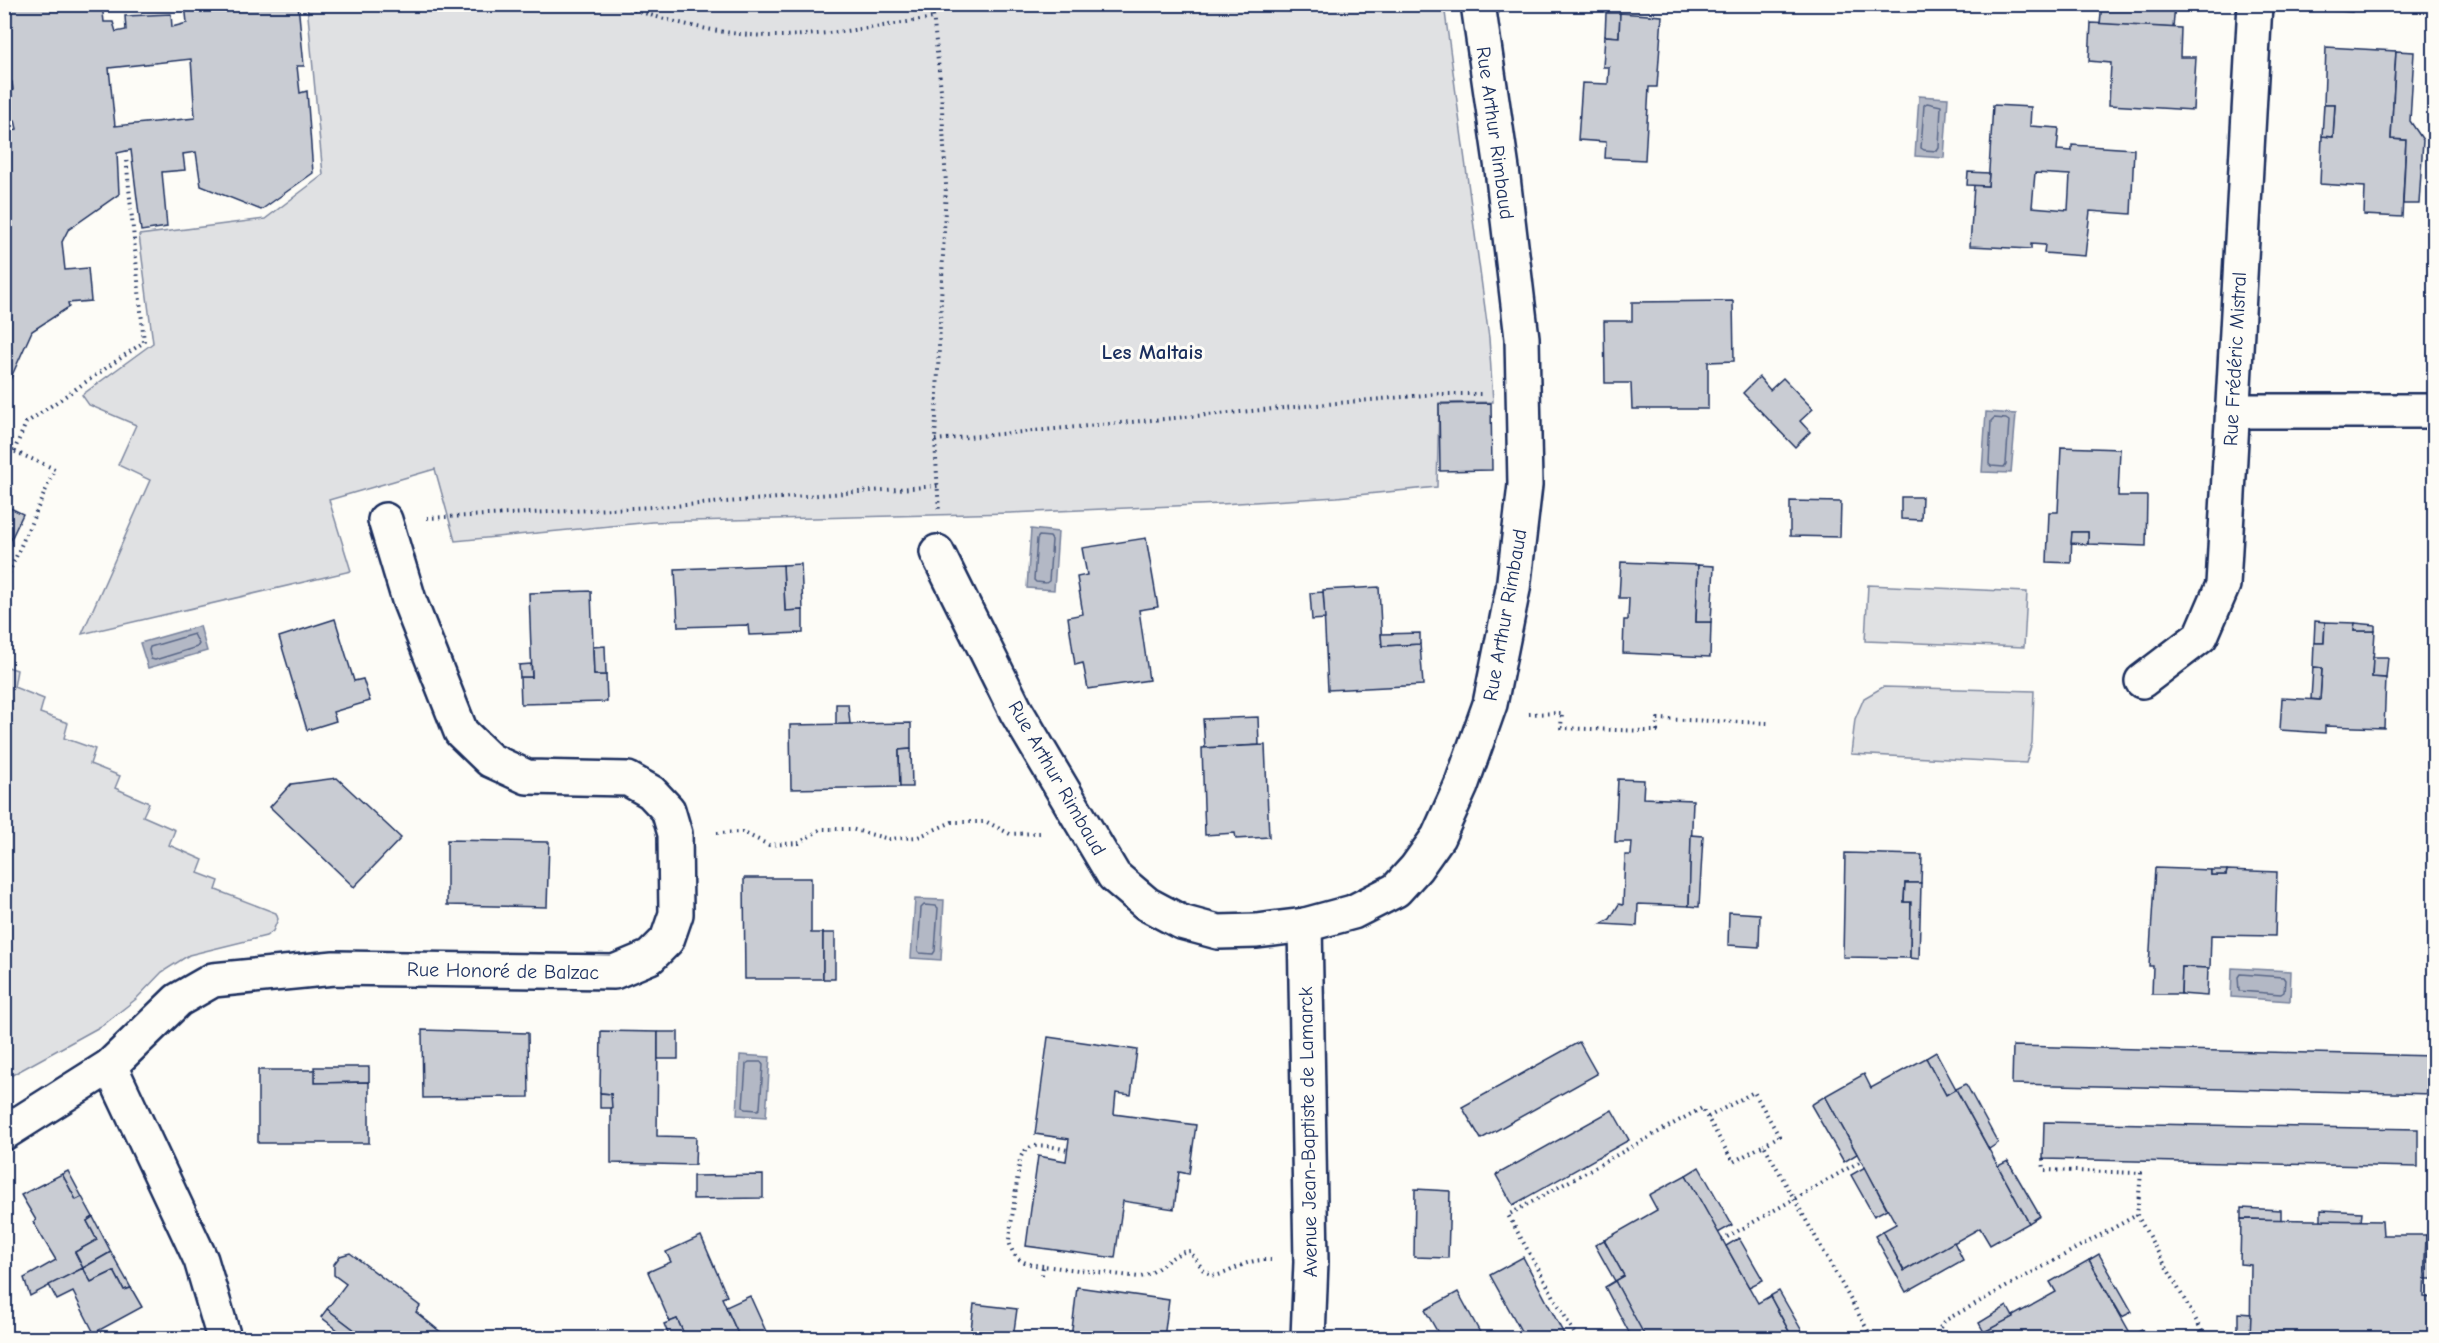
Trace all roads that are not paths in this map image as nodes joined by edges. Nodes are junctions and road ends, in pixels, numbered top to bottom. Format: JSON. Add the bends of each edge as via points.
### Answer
{"nodes":[{"id":1,"x":1478,"y":4,"type":"edge"},
{"id":2,"x":2255,"y":4,"type":"edge"},
{"id":3,"x":2232,"y":411,"type":"junction"},
{"id":4,"x":2434,"y":411,"type":"edge"},
{"id":5,"x":385,"y":520,"type":"road end"},
{"id":6,"x":937,"y":552,"type":"road end"},
{"id":7,"x":2142,"y":681,"type":"dead end"},
{"id":8,"x":1305,"y":925,"type":"junction"},
{"id":9,"x":110,"y":1066,"type":"junction"},
{"id":10,"x":4,"y":1133,"type":"edge"},
{"id":11,"x":224,"y":1338,"type":"edge"},
{"id":12,"x":1308,"y":1338,"type":"edge"}],
"edges":[{"from":1,"to":8,"type":"street","name":"Rue Arthur Rimbaud","via":[[1522,338],[1525,485],[1513,589],[1490,704],[1438,837],[1396,890],[1353,912]]},
{"from":2,"to":3,"type":"street","name":"Rue Frédéric Mistral"},
{"from":3,"to":4,"type":"street"},
{"from":3,"to":7,"type":"street","name":"Rue Frédéric Mistral","via":[[2223,585],[2201,636]]},
{"from":5,"to":9,"type":"street","name":"Rue Honoré de Balzac","via":[[408,600],[461,732],[490,760],[527,777],[628,779],[651,792],[668,810],[675,834],[676,914],[667,940],[650,957],[614,972],[334,968],[213,981],[178,1000]]},
{"from":6,"to":8,"type":"street","name":"Rue Arthur Rimbaud","via":[[1017,711],[1114,876],[1148,904],[1181,922],[1218,932]]},
{"from":8,"to":12,"type":"street","name":"Avenue Jean-Baptiste de Lamarck","via":[[1311,1262]]},
{"from":9,"to":10,"type":"street","name":"Rue Honoré de Balzac"},
{"from":9,"to":11,"type":"street","via":[[201,1260]]}]}
